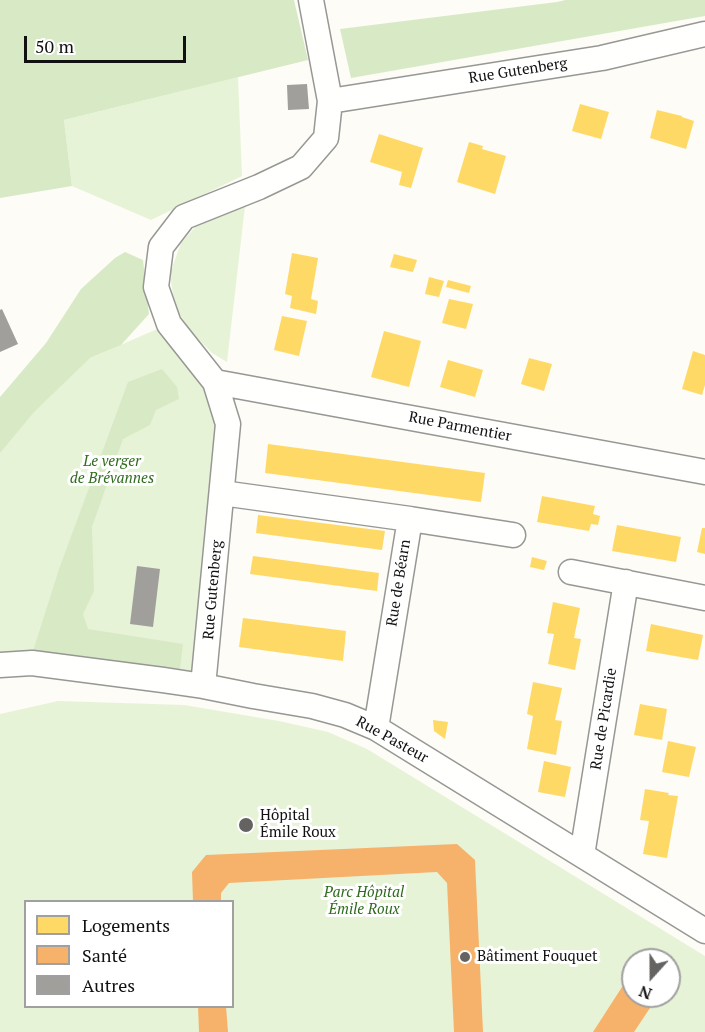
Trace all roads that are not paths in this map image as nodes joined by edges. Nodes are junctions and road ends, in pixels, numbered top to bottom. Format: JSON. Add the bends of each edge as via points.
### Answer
{"nodes":[{"id":1,"x":311,"y":0,"type":"edge"},
{"id":2,"x":705,"y":34,"type":"edge"},
{"id":3,"x":330,"y":101,"type":"junction"},
{"id":4,"x":215,"y":382,"type":"junction"},
{"id":5,"x":705,"y":472,"type":"edge"},
{"id":6,"x":222,"y":493,"type":"junction"},
{"id":7,"x":410,"y":519,"type":"junction"},
{"id":8,"x":513,"y":535,"type":"dead end"},
{"id":9,"x":571,"y":572,"type":"dead end"},
{"id":10,"x":626,"y":582,"type":"junction"},
{"id":11,"x":705,"y":598,"type":"edge"},
{"id":12,"x":0,"y":665,"type":"edge"},
{"id":13,"x":203,"y":686,"type":"junction"},
{"id":14,"x":376,"y":728,"type":"junction"},
{"id":15,"x":582,"y":855,"type":"junction"},
{"id":16,"x":705,"y":931,"type":"edge"}],
"edges":[{"from":1,"to":3,"type":"street"},
{"from":2,"to":3,"type":"street","name":"Rue Gutenberg","via":[[602,58]]},
{"from":3,"to":4,"type":"street","via":[[326,138],[301,167],[184,217],[161,248],[156,287],[170,324]]},
{"from":4,"to":5,"type":"street","name":"Rue Parmentier"},
{"from":4,"to":6,"type":"street","name":"Rue Gutenberg","via":[[228,424]]},
{"from":6,"to":7,"type":"street","name":"Rue de Béarn"},
{"from":6,"to":13,"type":"street","name":"Rue Gutenberg"},
{"from":7,"to":8,"type":"street"},
{"from":7,"to":14,"type":"street","name":"Rue de Béarn"},
{"from":9,"to":10,"type":"street"},
{"from":10,"to":11,"type":"street"},
{"from":10,"to":15,"type":"street","name":"Rue de Picardie"},
{"from":12,"to":13,"type":"street","name":"Rue Pasteur","via":[[32,663]]},
{"from":13,"to":14,"type":"street","name":"Rue Pasteur","via":[[312,706]]},
{"from":14,"to":15,"type":"street","name":"Rue Pasteur"},
{"from":15,"to":16,"type":"street","name":"Rue Pasteur"}]}
